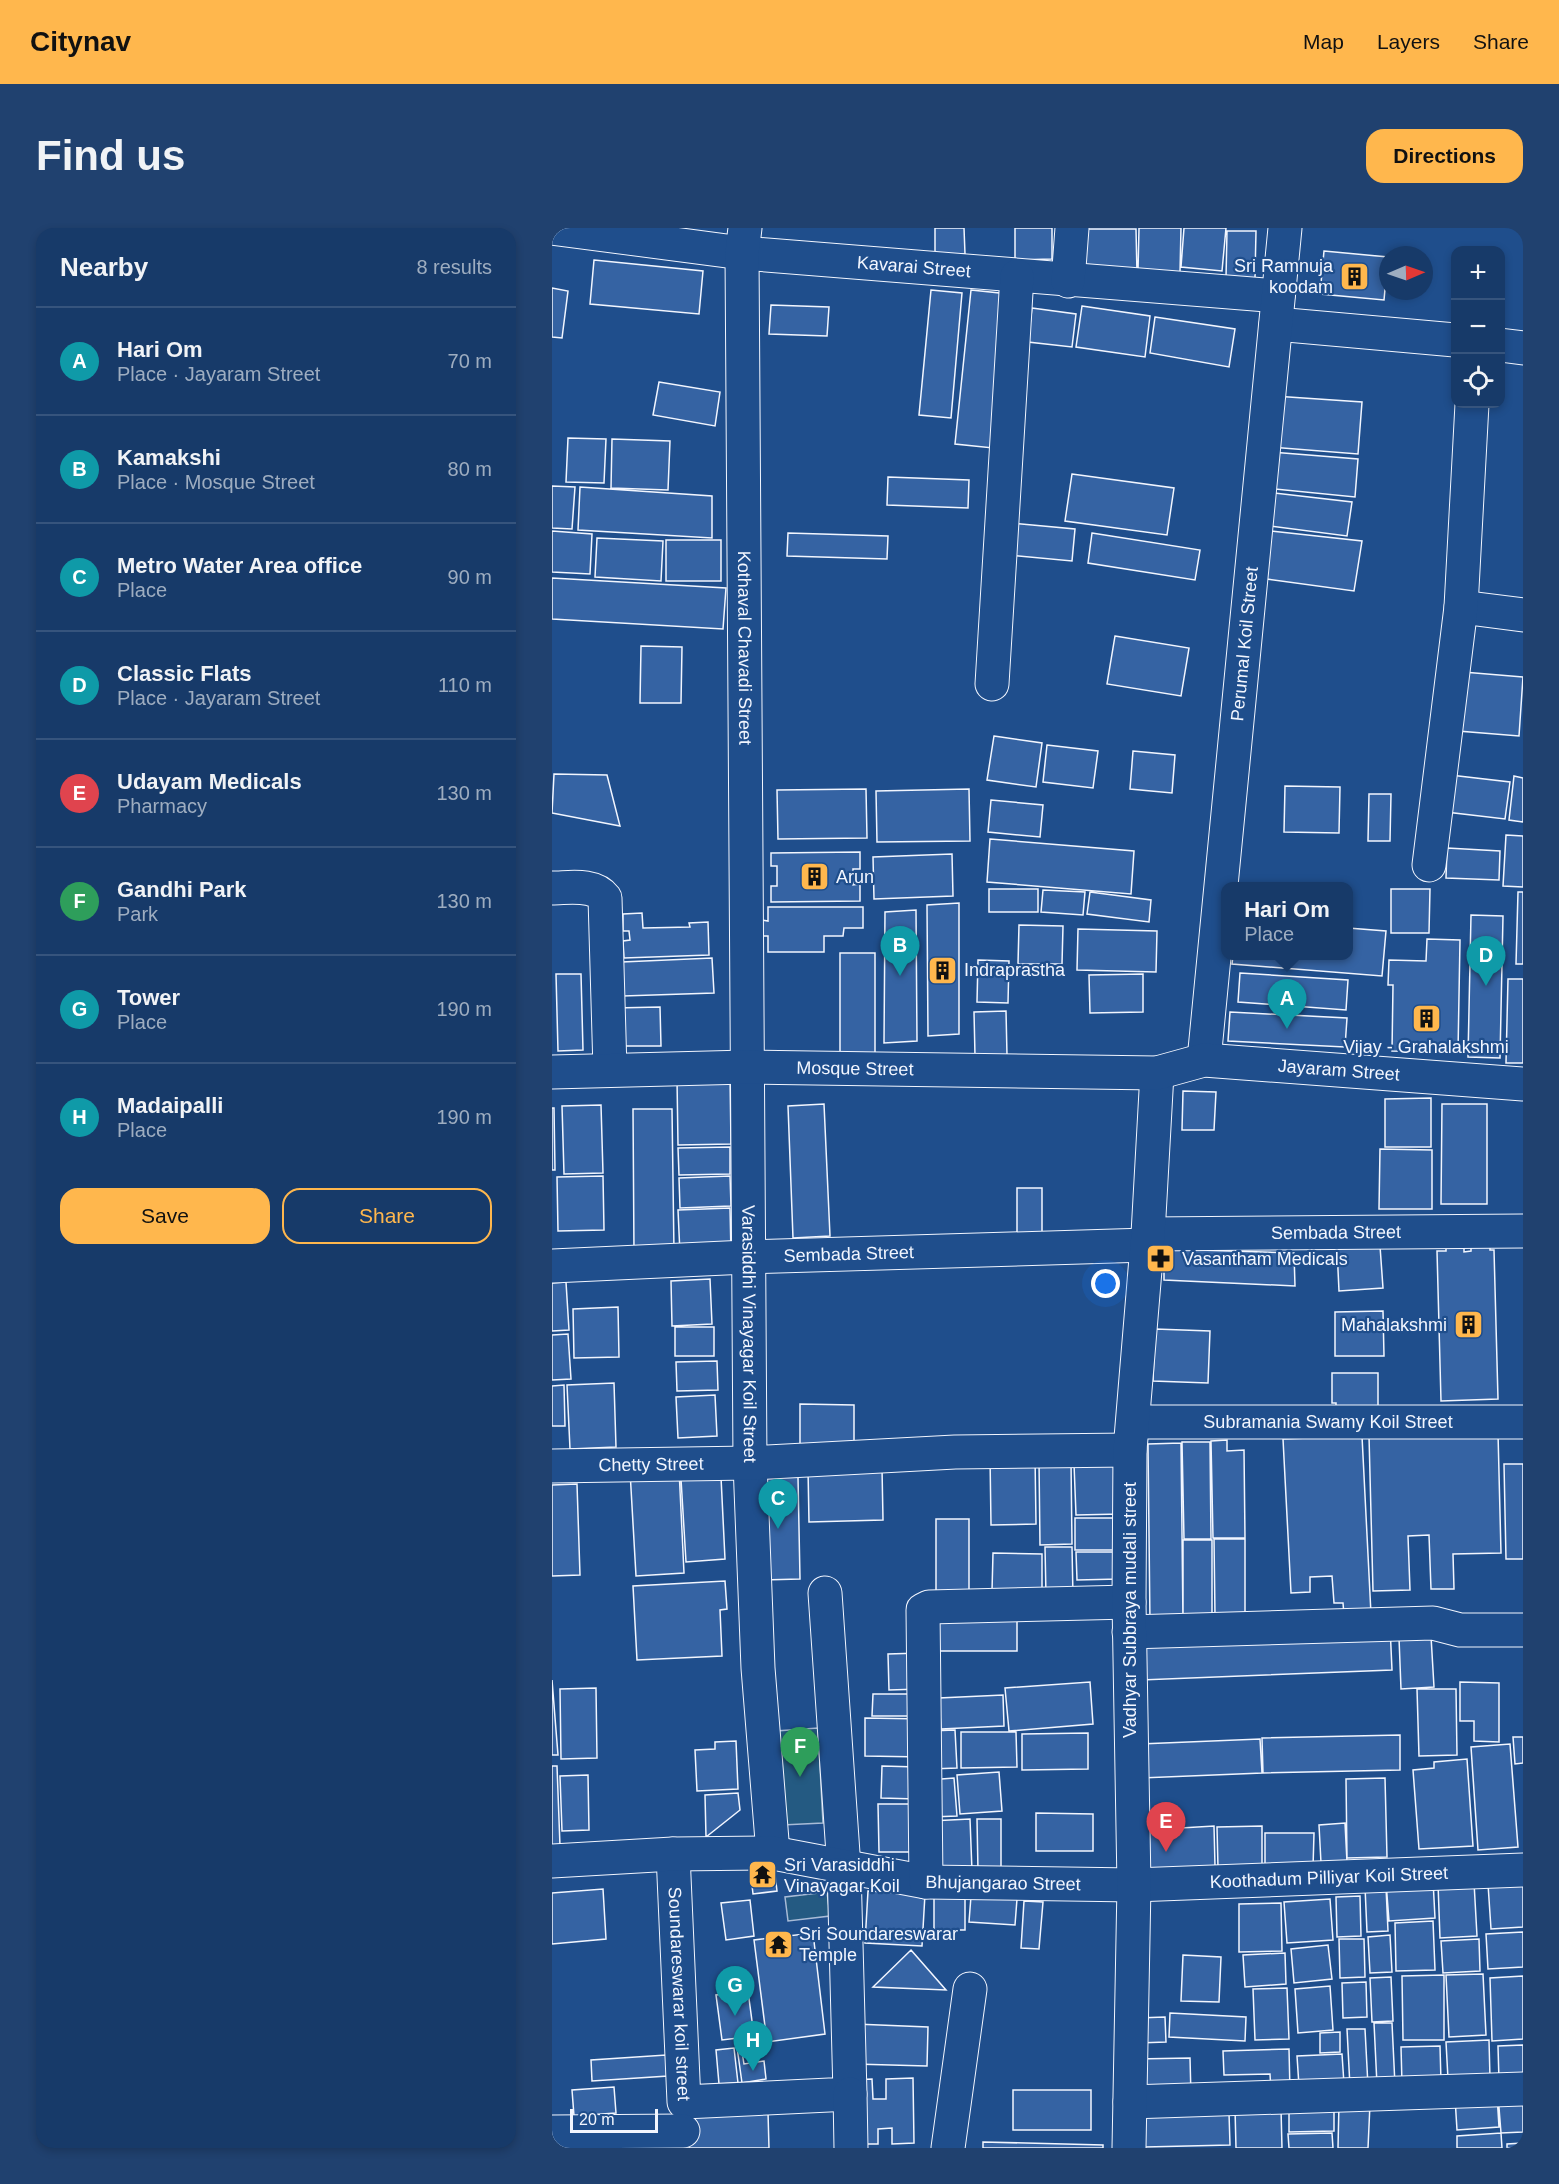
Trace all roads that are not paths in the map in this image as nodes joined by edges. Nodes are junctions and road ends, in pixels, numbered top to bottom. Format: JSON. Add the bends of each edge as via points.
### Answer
{"nodes":[{"id":1,"x":552,"y":228,"type":"edge"},
{"id":2,"x":1072,"y":228,"type":"edge"},
{"id":3,"x":1285,"y":228,"type":"edge"},
{"id":4,"x":744,"y":241,"type":"edge"},
{"id":5,"x":1017,"y":276,"type":"junction"},
{"id":6,"x":1068,"y":281,"type":"junction"},
{"id":7,"x":1277,"y":310,"type":"junction"},
{"id":8,"x":1451,"y":339,"type":"edge"},
{"id":9,"x":1505,"y":346,"type":"edge"},
{"id":10,"x":1523,"y":348,"type":"edge"},
{"id":11,"x":1472,"y":408,"type":"edge"},
{"id":12,"x":1461,"y":607,"type":"junction"},
{"id":13,"x":1523,"y":615,"type":"edge"},
{"id":14,"x":992,"y":684,"type":"dead end"},
{"id":15,"x":1429,"y":866,"type":"dead end"},
{"id":16,"x":1221,"y":882,"type":"edge"},
{"id":17,"x":1221,"y":885,"type":"edge"},
{"id":18,"x":552,"y":888,"type":"edge"},
{"id":19,"x":1204,"y":1060,"type":"junction"},
{"id":20,"x":747,"y":1066,"type":"junction"},
{"id":21,"x":610,"y":1070,"type":"junction"},
{"id":22,"x":552,"y":1072,"type":"edge"},
{"id":23,"x":1157,"y":1073,"type":"junction"},
{"id":24,"x":1523,"y":1084,"type":"edge"},
{"id":25,"x":1523,"y":1231,"type":"edge"},
{"id":26,"x":1147,"y":1240,"type":"junction"},
{"id":27,"x":747,"y":1257,"type":"junction"},
{"id":28,"x":552,"y":1266,"type":"edge"},
{"id":29,"x":1523,"y":1422,"type":"edge"},
{"id":30,"x":1132,"y":1436,"type":"junction"},
{"id":31,"x":750,"y":1463,"type":"junction"},
{"id":32,"x":552,"y":1466,"type":"edge"},
{"id":33,"x":825,"y":1593,"type":"dead end"},
{"id":34,"x":1129,"y":1617,"type":"junction"},
{"id":35,"x":1523,"y":1630,"type":"edge"},
{"id":36,"x":773,"y":1853,"type":"junction"},
{"id":37,"x":674,"y":1854,"type":"junction"},
{"id":38,"x":552,"y":1861,"type":"edge"},
{"id":39,"x":843,"y":1868,"type":"junction"},
{"id":40,"x":1523,"y":1870,"type":"edge"},
{"id":41,"x":926,"y":1882,"type":"junction"},
{"id":42,"x":1134,"y":1885,"type":"junction"},
{"id":43,"x":970,"y":1989,"type":"dead end"},
{"id":44,"x":1523,"y":2089,"type":"edge"},
{"id":45,"x":850,"y":2094,"type":"junction"},
{"id":46,"x":1130,"y":2102,"type":"junction"},
{"id":47,"x":683,"y":2127,"type":"edge"},
{"id":48,"x":552,"y":2132,"type":"edge"},
{"id":49,"x":851,"y":2148,"type":"edge"},
{"id":50,"x":948,"y":2148,"type":"edge"},
{"id":51,"x":1129,"y":2148,"type":"edge"}],
"edges":[{"from":1,"to":4,"type":"street","name":"Kavarai Street"},
{"from":2,"to":6,"type":"street"},
{"from":3,"to":7,"type":"street","name":"Perumal Koil Street"},
{"from":4,"to":5,"type":"street","name":"Kavarai Street"},
{"from":4,"to":20,"type":"street","name":"Kothaval Chavadi Street"},
{"from":5,"to":6,"type":"street","name":"Kavarai Street"},
{"from":5,"to":14,"type":"street"},
{"from":6,"to":7,"type":"street","name":"Kavarai Street"},
{"from":7,"to":8,"type":"street","name":"Kavarai Street"},
{"from":7,"to":16,"type":"street","name":"Perumal Koil Street"},
{"from":9,"to":10,"type":"street"},
{"from":11,"to":12,"type":"street"},
{"from":12,"to":13,"type":"street"},
{"from":12,"to":15,"type":"street"},
{"from":17,"to":19,"type":"street","name":"Perumal Koil Street"},
{"from":18,"to":21,"type":"street","via":[[590,888],[600,891],[605,898]]},
{"from":19,"to":23,"type":"street","name":"Jayaram Street"},
{"from":19,"to":24,"type":"street","name":"Jayaram Street"},
{"from":20,"to":21,"type":"street","name":"Mosque Street"},
{"from":20,"to":23,"type":"street","name":"Mosque Street"},
{"from":20,"to":27,"type":"street","name":"Varasiddhi Vinayagar Koil Street"},
{"from":21,"to":22,"type":"street","name":"Mosque Street"},
{"from":23,"to":26,"type":"street","name":"Vadhyar Subbraya mudali street"},
{"from":25,"to":26,"type":"street","name":"Sembada Street"},
{"from":26,"to":27,"type":"street","name":"Sembada Street"},
{"from":26,"to":30,"type":"street","name":"Vadhyar Subbraya mudali street"},
{"from":27,"to":28,"type":"street","name":"Sembada Street"},
{"from":27,"to":31,"type":"street","name":"Varasiddhi Vinayagar Koil Street"},
{"from":29,"to":30,"type":"street","name":"Subramania Swamy Koil Street"},
{"from":30,"to":31,"type":"street","name":"Subramania Swamy Koil Street","via":[[955,1452]]},
{"from":30,"to":34,"type":"street","name":"Vadhyar Subbraya mudali street"},
{"from":31,"to":32,"type":"street","name":"Chetty Street"},
{"from":31,"to":36,"type":"street","name":"Varasiddhi Vinayagar Koil Street","via":[[758,1668]]},
{"from":33,"to":39,"type":"street"},
{"from":34,"to":35,"type":"street","via":[[1433,1623],[1460,1630]]},
{"from":34,"to":41,"type":"street","via":[[929,1607],[923,1610]]},
{"from":34,"to":42,"type":"street","name":"Vadhyar Subbraya mudali street"},
{"from":36,"to":37,"type":"street","name":"Bhujangarao Street"},
{"from":36,"to":39,"type":"street","name":"Bhujangarao Street"},
{"from":37,"to":38,"type":"street","name":"Bhujangarao Street"},
{"from":37,"to":47,"type":"street","name":"Soundareswarar koil street"},
{"from":39,"to":41,"type":"street","name":"Bhujangarao Street"},
{"from":39,"to":45,"type":"street"},
{"from":40,"to":42,"type":"street","name":"Koothadum Pilliyar Koil Street"},
{"from":41,"to":42,"type":"street","name":"Bhujangarao Street"},
{"from":42,"to":46,"type":"street","name":"Vadhyar Subbraya mudali street"},
{"from":43,"to":50,"type":"street"},
{"from":44,"to":46,"type":"street"},
{"from":45,"to":47,"type":"street","name":"Soundareswarar koil street"},
{"from":45,"to":49,"type":"street"},
{"from":46,"to":51,"type":"street","name":"Vadhyar Subbraya mudali street"},
{"from":47,"to":48,"type":"street"}]}
